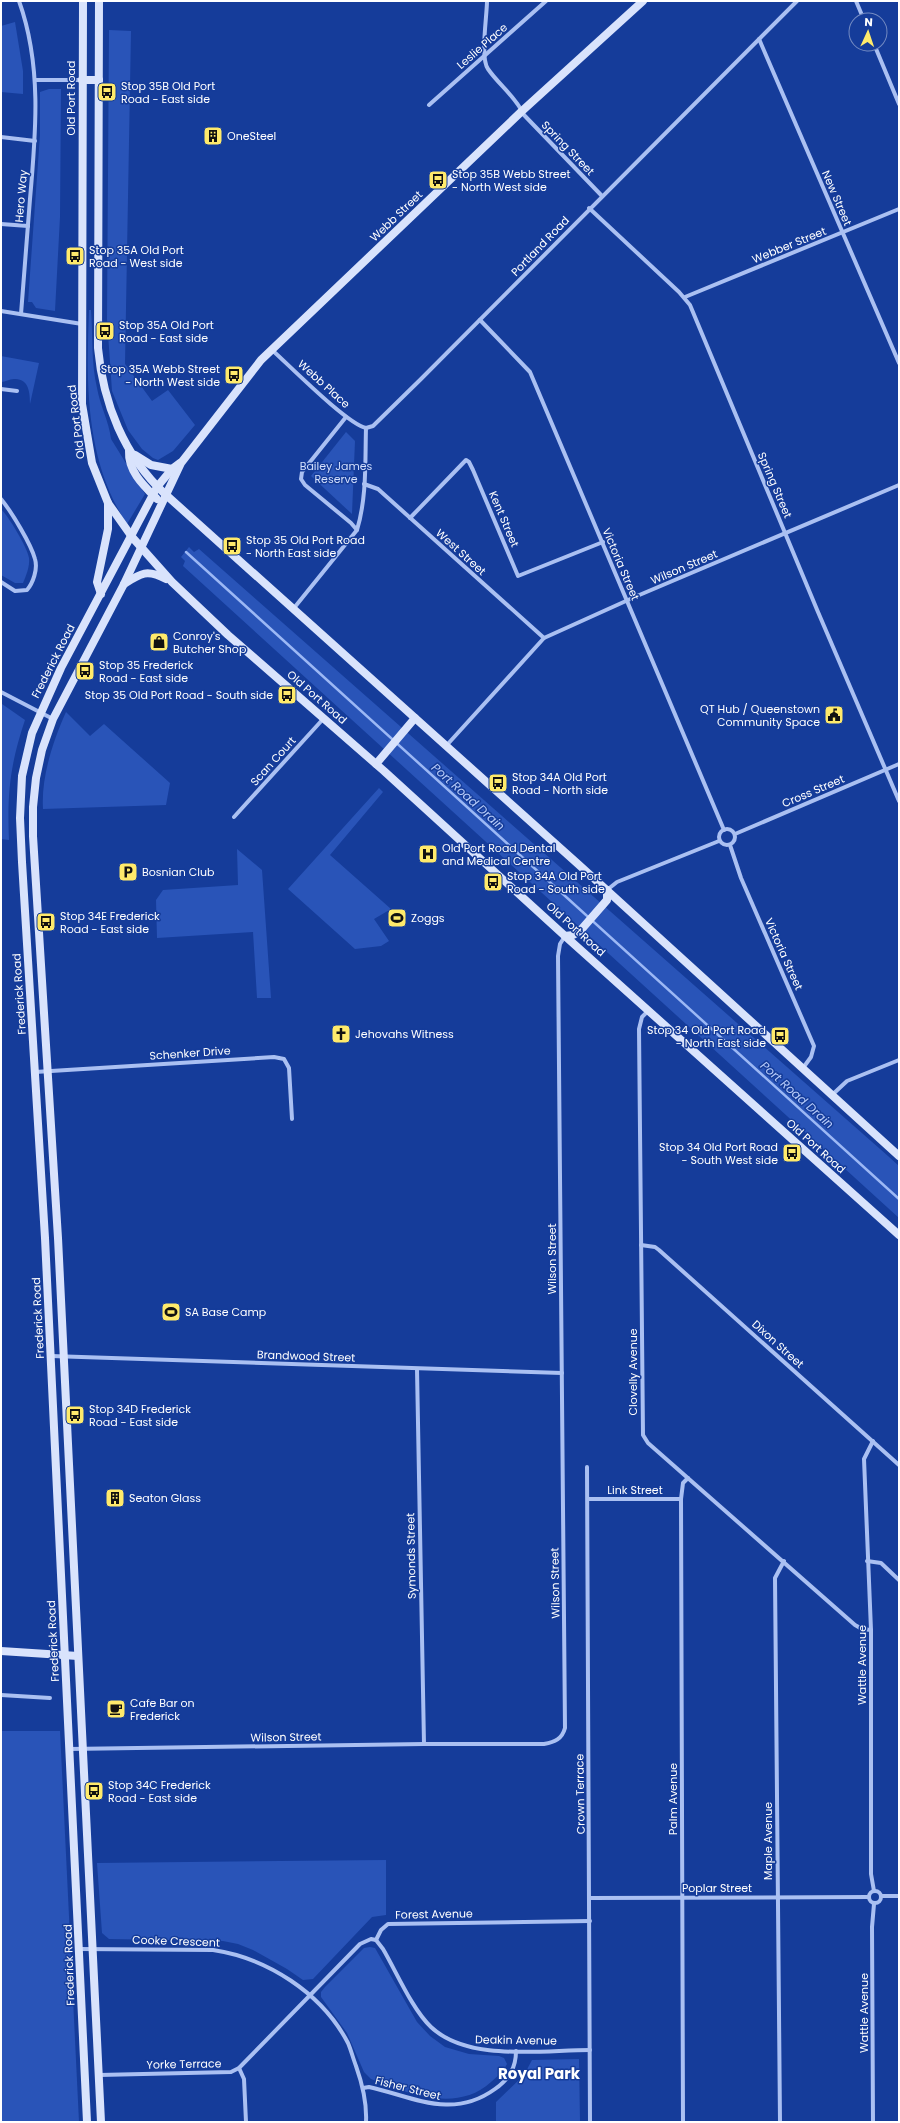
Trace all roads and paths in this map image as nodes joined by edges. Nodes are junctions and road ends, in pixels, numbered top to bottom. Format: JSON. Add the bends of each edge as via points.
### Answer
{"nodes":[{"id":1,"x":19,"y":1,"type":"edge"},
{"id":2,"x":83,"y":1,"type":"edge"},
{"id":3,"x":99,"y":1,"type":"edge"},
{"id":4,"x":487,"y":1,"type":"edge"},
{"id":5,"x":546,"y":1,"type":"edge"},
{"id":6,"x":643,"y":1,"type":"edge"},
{"id":7,"x":797,"y":1,"type":"edge"},
{"id":8,"x":856,"y":1,"type":"edge"},
{"id":9,"x":861,"y":12,"type":"edge"},
{"id":10,"x":759,"y":39,"type":"junction"},
{"id":11,"x":877,"y":52,"type":"edge"},
{"id":12,"x":485,"y":55,"type":"junction"},
{"id":13,"x":36,"y":80,"type":"junction"},
{"id":14,"x":82,"y":80,"type":"junction"},
{"id":15,"x":99,"y":80,"type":"junction"},
{"id":16,"x":899,"y":104,"type":"edge"},
{"id":17,"x":429,"y":105,"type":"dead end"},
{"id":18,"x":522,"y":111,"type":"junction"},
{"id":19,"x":1,"y":137,"type":"edge"},
{"id":20,"x":35,"y":141,"type":"junction"},
{"id":21,"x":602,"y":196,"type":"junction"},
{"id":22,"x":589,"y":208,"type":"junction"},
{"id":23,"x":899,"y":209,"type":"edge"},
{"id":24,"x":1,"y":224,"type":"edge"},
{"id":25,"x":28,"y":226,"type":"junction"},
{"id":26,"x":843,"y":233,"type":"junction"},
{"id":27,"x":685,"y":298,"type":"junction"},
{"id":28,"x":1,"y":311,"type":"edge"},
{"id":29,"x":21,"y":314,"type":"junction"},
{"id":30,"x":480,"y":320,"type":"junction"},
{"id":31,"x":82,"y":324,"type":"junction"},
{"id":32,"x":272,"y":350,"type":"junction"},
{"id":33,"x":899,"y":363,"type":"edge"},
{"id":34,"x":1,"y":389,"type":"edge"},
{"id":35,"x":17,"y":391,"type":"dead end"},
{"id":36,"x":346,"y":417,"type":"junction"},
{"id":37,"x":366,"y":428,"type":"junction"},
{"id":38,"x":129,"y":451,"type":"junction"},
{"id":39,"x":181,"y":463,"type":"junction"},
{"id":40,"x":172,"y":469,"type":"junction"},
{"id":41,"x":364,"y":484,"type":"junction"},
{"id":42,"x":899,"y":485,"type":"edge"},
{"id":43,"x":155,"y":491,"type":"junction"},
{"id":44,"x":165,"y":494,"type":"junction"},
{"id":45,"x":1,"y":499,"type":"edge"},
{"id":46,"x":108,"y":503,"type":"junction"},
{"id":47,"x":161,"y":503,"type":"junction"},
{"id":48,"x":410,"y":518,"type":"junction"},
{"id":49,"x":357,"y":530,"type":"junction"},
{"id":50,"x":785,"y":533,"type":"junction"},
{"id":51,"x":132,"y":538,"type":"junction"},
{"id":52,"x":603,"y":542,"type":"junction"},
{"id":53,"x":141,"y":548,"type":"junction"},
{"id":54,"x":1,"y":582,"type":"edge"},
{"id":55,"x":172,"y":582,"type":"junction"},
{"id":56,"x":124,"y":584,"type":"junction"},
{"id":57,"x":101,"y":594,"type":"junction"},
{"id":58,"x":627,"y":601,"type":"junction"},
{"id":59,"x":294,"y":608,"type":"junction"},
{"id":60,"x":544,"y":638,"type":"junction"},
{"id":61,"x":1,"y":692,"type":"edge"},
{"id":62,"x":40,"y":712,"type":"junction"},
{"id":63,"x":324,"y":718,"type":"junction"},
{"id":64,"x":415,"y":718,"type":"junction"},
{"id":65,"x":53,"y":719,"type":"junction"},
{"id":66,"x":446,"y":746,"type":"junction"},
{"id":67,"x":376,"y":764,"type":"junction"},
{"id":68,"x":899,"y":764,"type":"edge"},
{"id":69,"x":886,"y":770,"type":"junction"},
{"id":70,"x":899,"y":801,"type":"edge"},
{"id":71,"x":234,"y":817,"type":"dead end"},
{"id":72,"x":724,"y":830,"type":"junction"},
{"id":73,"x":735,"y":834,"type":"junction"},
{"id":74,"x":720,"y":841,"type":"junction"},
{"id":75,"x":730,"y":845,"type":"junction"},
{"id":76,"x":607,"y":890,"type":"junction"},
{"id":77,"x":565,"y":936,"type":"junction"},
{"id":78,"x":649,"y":1010,"type":"junction"},
{"id":79,"x":899,"y":1060,"type":"edge"},
{"id":80,"x":803,"y":1068,"type":"junction"},
{"id":81,"x":35,"y":1072,"type":"junction"},
{"id":82,"x":48,"y":1072,"type":"junction"},
{"id":83,"x":832,"y":1095,"type":"junction"},
{"id":84,"x":292,"y":1119,"type":"dead end"},
{"id":85,"x":899,"y":1156,"type":"edge"},
{"id":86,"x":899,"y":1235,"type":"edge"},
{"id":87,"x":641,"y":1245,"type":"junction"},
{"id":88,"x":51,"y":1356,"type":"junction"},
{"id":89,"x":64,"y":1356,"type":"junction"},
{"id":90,"x":417,"y":1369,"type":"junction"},
{"id":91,"x":562,"y":1373,"type":"junction"},
{"id":92,"x":873,"y":1441,"type":"junction"},
{"id":93,"x":899,"y":1465,"type":"edge"},
{"id":94,"x":587,"y":1467,"type":"dead end"},
{"id":95,"x":688,"y":1478,"type":"junction"},
{"id":96,"x":588,"y":1499,"type":"junction"},
{"id":97,"x":681,"y":1499,"type":"junction"},
{"id":98,"x":784,"y":1561,"type":"junction"},
{"id":99,"x":867,"y":1561,"type":"junction"},
{"id":100,"x":899,"y":1580,"type":"edge"},
{"id":101,"x":871,"y":1630,"type":"junction"},
{"id":102,"x":1,"y":1651,"type":"edge"},
{"id":103,"x":65,"y":1655,"type":"junction"},
{"id":104,"x":78,"y":1656,"type":"junction"},
{"id":105,"x":1,"y":1695,"type":"edge"},
{"id":106,"x":50,"y":1698,"type":"dead end"},
{"id":107,"x":424,"y":1744,"type":"junction"},
{"id":108,"x":83,"y":1748,"type":"junction"},
{"id":109,"x":69,"y":1749,"type":"junction"},
{"id":110,"x":874,"y":1891,"type":"junction"},
{"id":111,"x":882,"y":1896,"type":"junction"},
{"id":112,"x":899,"y":1896,"type":"edge"},
{"id":113,"x":682,"y":1897,"type":"junction"},
{"id":114,"x":778,"y":1897,"type":"junction"},
{"id":115,"x":869,"y":1897,"type":"junction"},
{"id":116,"x":590,"y":1898,"type":"junction"},
{"id":117,"x":874,"y":1904,"type":"junction"},
{"id":118,"x":590,"y":1921,"type":"junction"},
{"id":119,"x":376,"y":1940,"type":"junction"},
{"id":120,"x":79,"y":1949,"type":"junction"},
{"id":121,"x":93,"y":1950,"type":"junction"},
{"id":122,"x":310,"y":1995,"type":"junction"},
{"id":123,"x":590,"y":2050,"type":"junction"},
{"id":124,"x":516,"y":2051,"type":"junction"},
{"id":125,"x":239,"y":2068,"type":"junction"},
{"id":126,"x":99,"y":2075,"type":"junction"},
{"id":127,"x":363,"y":2088,"type":"junction"},
{"id":128,"x":87,"y":2122,"type":"edge"},
{"id":129,"x":101,"y":2122,"type":"edge"},
{"id":130,"x":246,"y":2122,"type":"edge"},
{"id":131,"x":366,"y":2122,"type":"edge"},
{"id":132,"x":590,"y":2122,"type":"edge"},
{"id":133,"x":683,"y":2122,"type":"edge"},
{"id":134,"x":780,"y":2122,"type":"edge"},
{"id":135,"x":873,"y":2122,"type":"edge"}],
"edges":[{"from":1,"to":13,"type":"street","name":"Hero Way","via":[[30,40]]},
{"from":2,"to":14,"type":"main road","name":"Old Port Road"},
{"from":3,"to":15,"type":"main road"},
{"from":4,"to":12,"type":"street"},
{"from":5,"to":12,"type":"street","name":"Leslie Place"},
{"from":6,"to":18,"type":"main road","name":"Webb Street"},
{"from":7,"to":10,"type":"street","name":"Portland Road"},
{"from":8,"to":9,"type":"street"},
{"from":10,"to":21,"type":"street","name":"Portland Road"},
{"from":10,"to":26,"type":"street","name":"New Street"},
{"from":11,"to":16,"type":"street"},
{"from":12,"to":17,"type":"street","name":"Leslie Place"},
{"from":12,"to":18,"type":"street","name":"Spring Street","via":[[487,68]]},
{"from":13,"to":14,"type":"street"},
{"from":13,"to":20,"type":"street","name":"Hero Way"},
{"from":14,"to":15,"type":"main road"},
{"from":14,"to":31,"type":"main road","name":"Old Port Road"},
{"from":15,"to":38,"type":"main road","via":[[98,348],[104,389]]},
{"from":18,"to":21,"type":"street","name":"Spring Street"},
{"from":18,"to":32,"type":"main road","name":"Webb Street"},
{"from":19,"to":20,"type":"street"},
{"from":20,"to":25,"type":"street","name":"Hero Way"},
{"from":21,"to":22,"type":"street","name":"Portland Road"},
{"from":22,"to":27,"type":"street","name":"Spring Street"},
{"from":22,"to":30,"type":"street","name":"Portland Road"},
{"from":23,"to":26,"type":"street","name":"Webber Street"},
{"from":24,"to":25,"type":"street"},
{"from":25,"to":29,"type":"street","name":"Hero Way"},
{"from":26,"to":27,"type":"street","name":"Webber Street"},
{"from":26,"to":33,"type":"street","name":"New Street"},
{"from":27,"to":50,"type":"street","name":"Spring Street","via":[[693,311]]},
{"from":28,"to":29,"type":"street"},
{"from":29,"to":31,"type":"street"},
{"from":30,"to":37,"type":"street","name":"Portland Road","via":[[373,426]]},
{"from":30,"to":52,"type":"street","name":"Victoria Street","via":[[530,372]]},
{"from":31,"to":46,"type":"main road","name":"Old Port Road","via":[[82,404],[86,434],[92,463]]},
{"from":32,"to":36,"type":"street","name":"Webb Place"},
{"from":32,"to":39,"type":"main road","name":"Webb Street","via":[[223,407]]},
{"from":34,"to":35,"type":"street"},
{"from":36,"to":37,"type":"street","name":"Webb Place","via":[[360,427]]},
{"from":36,"to":49,"type":"street","via":[[302,472],[301,479]]},
{"from":37,"to":41,"type":"street"},
{"from":38,"to":40,"type":"main road","via":[[151,465]]},
{"from":38,"to":43,"type":"main road"},
{"from":39,"to":40,"type":"main road","name":"Webb Street"},
{"from":39,"to":44,"type":"main road","name":"Webb Street"},
{"from":40,"to":43,"type":"main road","name":"Webb Street"},
{"from":41,"to":48,"type":"street","name":"West Street","via":[[378,489]]},
{"from":41,"to":49,"type":"street"},
{"from":42,"to":50,"type":"street","name":"Wilson Street"},
{"from":43,"to":44,"type":"main road"},
{"from":43,"to":47,"type":"main road"},
{"from":43,"to":51,"type":"main road","name":"Webb Street"},
{"from":44,"to":47,"type":"main road","name":"Webb Street"},
{"from":44,"to":59,"type":"main road"},
{"from":45,"to":54,"type":"street","via":[[10,510],[36,560],[34,582],[27,590],[15,591]]},
{"from":46,"to":51,"type":"main road","name":"Old Port Road"},
{"from":46,"to":57,"type":"main road","via":[[108,529],[97,582]]},
{"from":47,"to":53,"type":"main road","name":"Webb Street"},
{"from":48,"to":52,"type":"street","name":"Kent Street","via":[[466,460],[473,470],[518,576]]},
{"from":48,"to":60,"type":"street","name":"West Street"},
{"from":49,"to":59,"type":"street"},
{"from":50,"to":58,"type":"street","name":"Wilson Street"},
{"from":50,"to":69,"type":"street","name":"Spring Street"},
{"from":51,"to":53,"type":"main road","name":"Old Port Road"},
{"from":51,"to":57,"type":"main road","name":"Frederick Road"},
{"from":52,"to":58,"type":"street","name":"Victoria Street"},
{"from":53,"to":55,"type":"main road","name":"Old Port Road"},
{"from":53,"to":56,"type":"main road"},
{"from":55,"to":56,"type":"main road","via":[[153,572],[139,574]]},
{"from":55,"to":63,"type":"main road","name":"Old Port Road","via":[[223,631]]},
{"from":56,"to":65,"type":"main road"},
{"from":57,"to":62,"type":"main road","name":"Frederick Road"},
{"from":58,"to":60,"type":"street","name":"Wilson Street"},
{"from":58,"to":72,"type":"street","name":"Victoria Street"},
{"from":59,"to":64,"type":"main road"},
{"from":60,"to":66,"type":"street","name":"Wilson Street"},
{"from":61,"to":62,"type":"street"},
{"from":62,"to":65,"type":"street"},
{"from":62,"to":81,"type":"main road","name":"Frederick Road","via":[[24,762],[20,804]]},
{"from":63,"to":67,"type":"main road","name":"Old Port Road"},
{"from":63,"to":71,"type":"street","name":"Scan Court"},
{"from":64,"to":66,"type":"main road"},
{"from":64,"to":67,"type":"main road"},
{"from":65,"to":82,"type":"main road","via":[[42,750],[33,807]]},
{"from":66,"to":76,"type":"main road"},
{"from":67,"to":77,"type":"main road","name":"Old Port Road"},
{"from":68,"to":69,"type":"street","name":"Cross Street"},
{"from":69,"to":70,"type":"street","name":"Spring Street"},
{"from":69,"to":73,"type":"street","name":"Cross Street"},
{"from":72,"to":73,"type":"street","via":[[730,830]]},
{"from":72,"to":74,"type":"street","via":[[720,833]]},
{"from":73,"to":75,"type":"street","via":[[735,840]]},
{"from":74,"to":75,"type":"street"},
{"from":74,"to":76,"type":"street","via":[[617,882]]},
{"from":75,"to":80,"type":"street","name":"Victoria Street","via":[[741,878],[814,1046],[811,1057]]},
{"from":76,"to":77,"type":"main road","via":[[605,903],[580,931]]},
{"from":76,"to":80,"type":"main road"},
{"from":77,"to":78,"type":"main road","name":"Old Port Road"},
{"from":77,"to":91,"type":"street","name":"Wilson Street","via":[[560,944],[558,956]]},
{"from":78,"to":86,"type":"main road","name":"Old Port Road"},
{"from":78,"to":87,"type":"street","name":"Clovelly Avenue","via":[[642,1017],[639,1028]]},
{"from":79,"to":83,"type":"street","via":[[847,1081]]},
{"from":80,"to":83,"type":"main road"},
{"from":81,"to":82,"type":"street","name":"Schenker Drive"},
{"from":81,"to":88,"type":"main road","name":"Frederick Road"},
{"from":82,"to":84,"type":"street","name":"Schenker Drive","via":[[274,1056],[284,1058],[289,1068]]},
{"from":82,"to":89,"type":"main road"},
{"from":83,"to":85,"type":"main road"},
{"from":87,"to":92,"type":"street","name":"Dixon Street","via":[[659,1250]]},
{"from":87,"to":95,"type":"street","name":"Clovelly Avenue","via":[[643,1435],[648,1443]]},
{"from":88,"to":89,"type":"street","name":"Brandwood Street"},
{"from":88,"to":103,"type":"main road","name":"Frederick Road"},
{"from":89,"to":90,"type":"street","name":"Brandwood Street"},
{"from":89,"to":104,"type":"main road"},
{"from":90,"to":91,"type":"street","name":"Brandwood Street"},
{"from":90,"to":107,"type":"street","name":"Symonds Street"},
{"from":91,"to":107,"type":"street","name":"Wilson Street","via":[[564,1734],[554,1742],[544,1744]]},
{"from":92,"to":93,"type":"street","name":"Dixon Street"},
{"from":92,"to":99,"type":"street","name":"Wattle Avenue","via":[[864,1459]]},
{"from":94,"to":96,"type":"street","name":"Crown Terrace"},
{"from":95,"to":97,"type":"street","name":"Palm Avenue","via":[[683,1483]]},
{"from":95,"to":98,"type":"street","name":"Clovelly Avenue"},
{"from":96,"to":97,"type":"street","name":"Link Street"},
{"from":96,"to":116,"type":"street","name":"Crown Terrace"},
{"from":97,"to":113,"type":"street","name":"Palm Avenue"},
{"from":98,"to":101,"type":"street","name":"Clovelly Avenue","via":[[855,1625]]},
{"from":98,"to":114,"type":"street","name":"Maple Avenue","via":[[775,1578]]},
{"from":99,"to":100,"type":"street","via":[[881,1564]]},
{"from":99,"to":101,"type":"street","name":"Wattle Avenue"},
{"from":101,"to":110,"type":"street","name":"Wattle Avenue"},
{"from":102,"to":103,"type":"main road"},
{"from":103,"to":104,"type":"main road"},
{"from":103,"to":109,"type":"main road","name":"Frederick Road"},
{"from":104,"to":108,"type":"main road"},
{"from":105,"to":106,"type":"street"},
{"from":107,"to":108,"type":"street","name":"Wilson Street"},
{"from":108,"to":109,"type":"street","name":"Wilson Street"},
{"from":108,"to":121,"type":"main road"},
{"from":109,"to":120,"type":"main road","name":"Frederick Road"},
{"from":110,"to":111,"type":"street"},
{"from":110,"to":115,"type":"street"},
{"from":111,"to":112,"type":"street"},
{"from":111,"to":117,"type":"street","via":[[880,1902]]},
{"from":113,"to":114,"type":"street","name":"Poplar Street"},
{"from":113,"to":116,"type":"street","name":"Poplar Street"},
{"from":113,"to":133,"type":"street","name":"Palm Avenue"},
{"from":114,"to":115,"type":"street","name":"Poplar Street"},
{"from":114,"to":134,"type":"street","name":"Maple Avenue"},
{"from":115,"to":117,"type":"street"},
{"from":116,"to":118,"type":"street","name":"Crown Terrace"},
{"from":117,"to":135,"type":"street","name":"Wattle Avenue"},
{"from":118,"to":119,"type":"street","name":"Forest Avenue","via":[[388,1924]]},
{"from":118,"to":123,"type":"street","name":"Crown Terrace"},
{"from":119,"to":122,"type":"street","via":[[371,1939],[360,1944]]},
{"from":119,"to":124,"type":"street","name":"Deakin Avenue","via":[[419,2012],[430,2026],[448,2041],[486,2050]]},
{"from":120,"to":121,"type":"street","name":"Cooke Crescent"},
{"from":120,"to":128,"type":"main road","name":"Frederick Road"},
{"from":121,"to":122,"type":"street","name":"Cooke Crescent","via":[[176,1948],[234,1953],[267,1966]]},
{"from":121,"to":126,"type":"main road"},
{"from":122,"to":125,"type":"street"},
{"from":122,"to":127,"type":"street","name":"Cooke Crescent","via":[[333,2020],[348,2043]]},
{"from":123,"to":124,"type":"street","name":"Deakin Avenue"},
{"from":123,"to":132,"type":"street","name":"Crown Terrace"},
{"from":124,"to":127,"type":"street","name":"Fisher Street","via":[[515,2065],[509,2077],[488,2094],[469,2102],[446,2106],[418,2102],[370,2087]]},
{"from":125,"to":126,"type":"street","name":"Yorke Terrace","via":[[230,2072]]},
{"from":125,"to":130,"type":"street","via":[[244,2079]]},
{"from":126,"to":129,"type":"main road"},
{"from":127,"to":131,"type":"street","name":"Cooke Crescent"}]}
